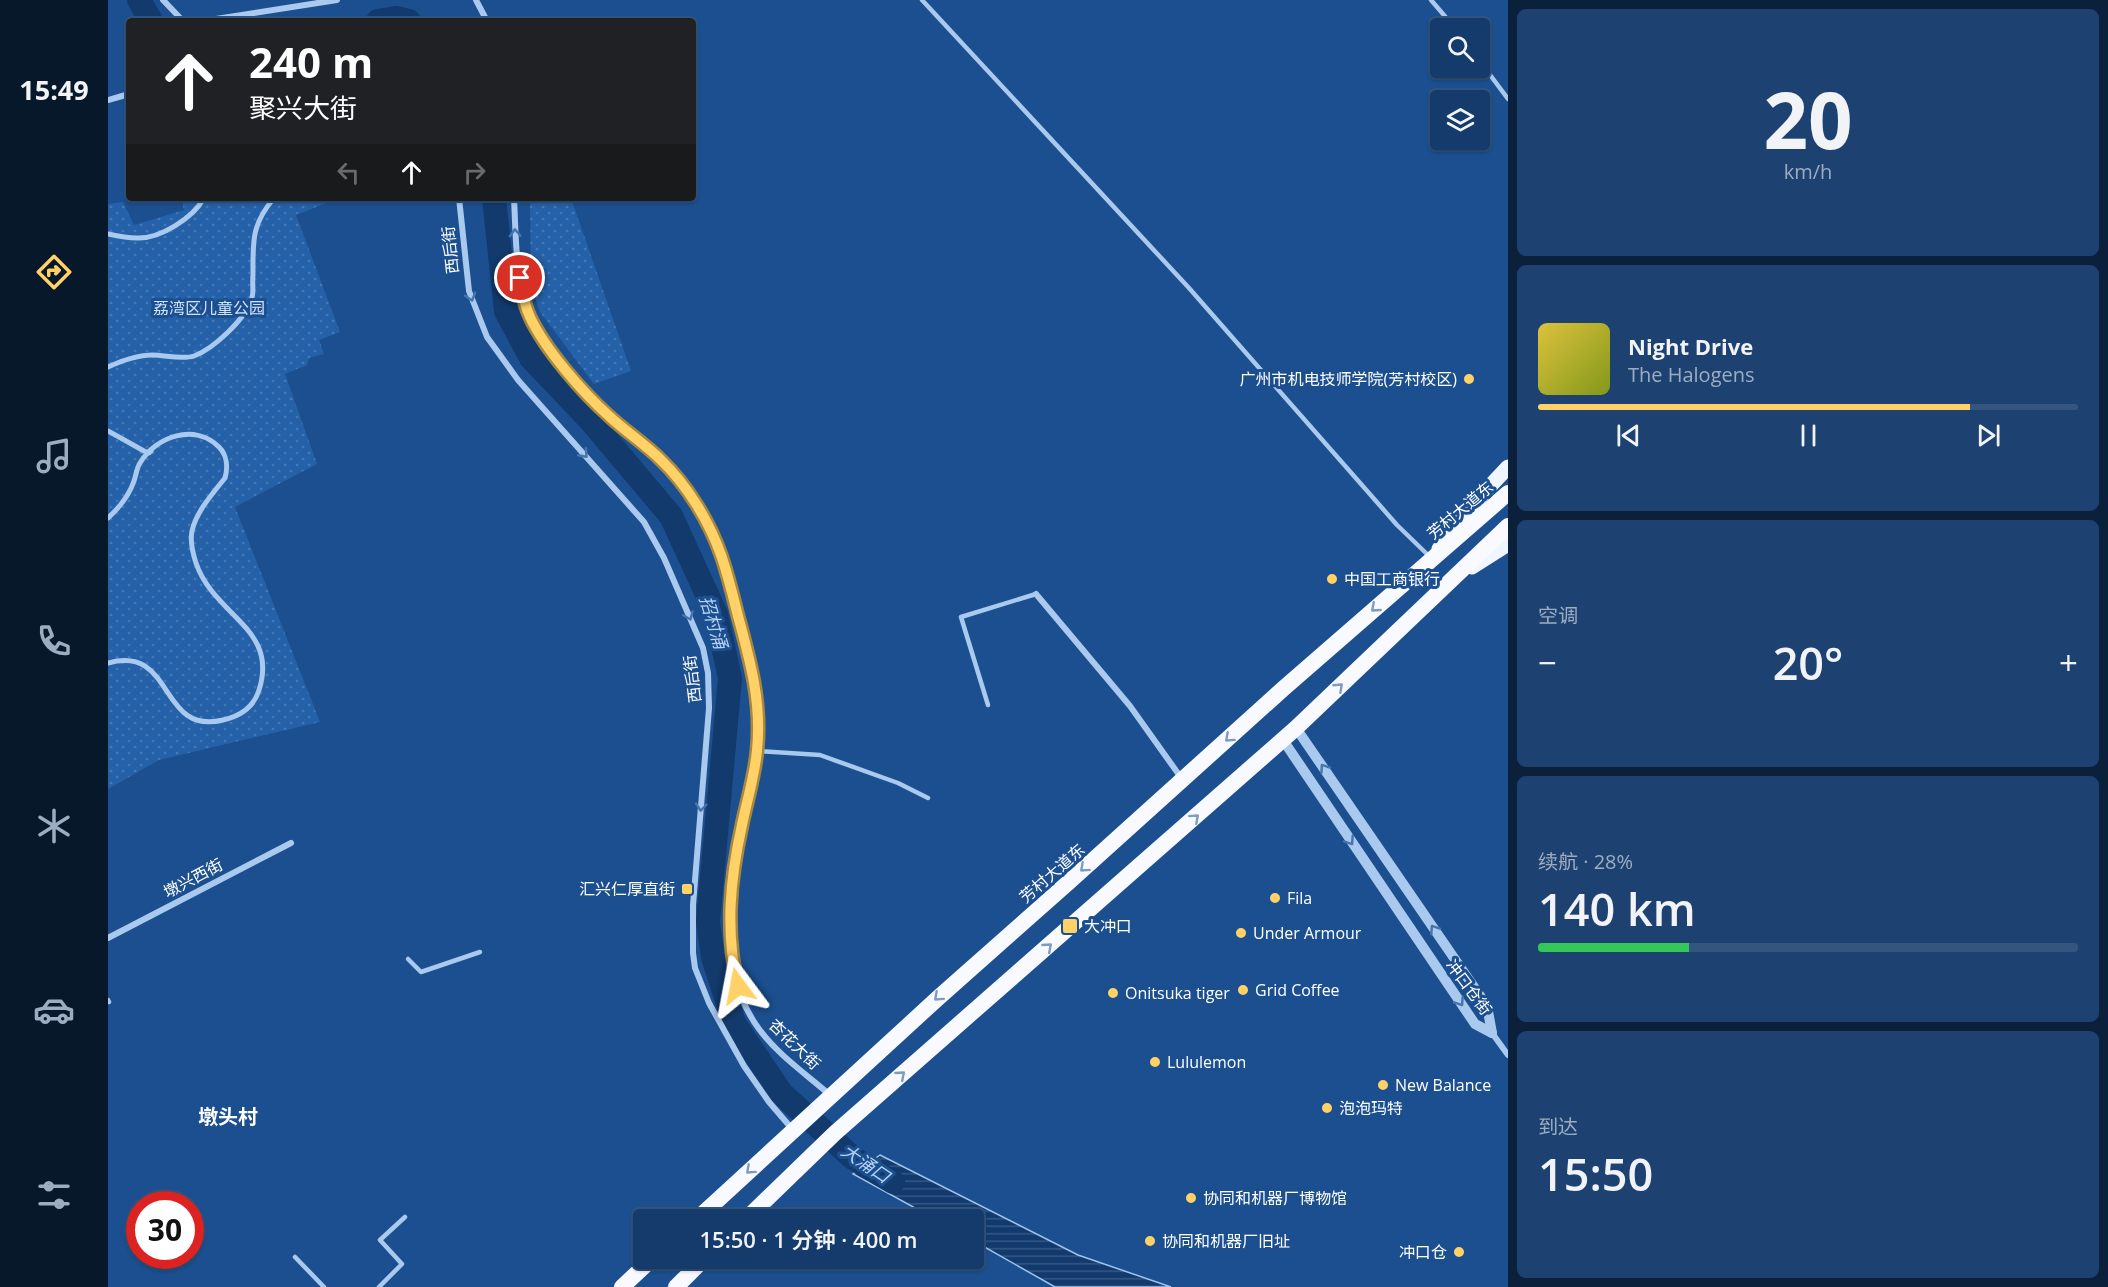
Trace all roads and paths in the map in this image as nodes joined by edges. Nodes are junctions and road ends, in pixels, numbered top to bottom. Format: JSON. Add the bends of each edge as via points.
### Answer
{"nodes":[{"id":1,"x":163,"y":0,"type":"edge"},
{"id":2,"x":337,"y":0,"type":"edge"},
{"id":3,"x":476,"y":0,"type":"edge"},
{"id":4,"x":922,"y":0,"type":"edge"},
{"id":5,"x":1431,"y":0,"type":"edge"},
{"id":6,"x":180,"y":18,"type":"edge"},
{"id":7,"x":222,"y":18,"type":"edge"},
{"id":8,"x":485,"y":18,"type":"edge"},
{"id":9,"x":1446,"y":18,"type":"edge"},
{"id":10,"x":1490,"y":75,"type":"edge"},
{"id":11,"x":126,"y":95,"type":"edge"},
{"id":12,"x":1508,"y":99,"type":"edge"},
{"id":13,"x":108,"y":100,"type":"edge"},
{"id":14,"x":202,"y":201,"type":"edge"},
{"id":15,"x":272,"y":201,"type":"edge"},
{"id":16,"x":459,"y":201,"type":"edge"},
{"id":17,"x":514,"y":201,"type":"edge"},
{"id":18,"x":108,"y":234,"type":"edge"},
{"id":19,"x":108,"y":367,"type":"edge"},
{"id":20,"x":108,"y":431,"type":"edge"},
{"id":21,"x":151,"y":451,"type":"junction"},
{"id":22,"x":1508,"y":467,"type":"edge"},
{"id":23,"x":1508,"y":493,"type":"edge"},
{"id":24,"x":108,"y":518,"type":"edge"},
{"id":25,"x":1508,"y":526,"type":"edge"},
{"id":26,"x":1508,"y":544,"type":"edge"},
{"id":27,"x":1433,"y":557,"type":"junction"},
{"id":28,"x":1455,"y":578,"type":"junction"},
{"id":29,"x":1036,"y":594,"type":"joint"},
{"id":30,"x":108,"y":663,"type":"edge"},
{"id":31,"x":988,"y":705,"type":"dead end"},
{"id":32,"x":1296,"y":728,"type":"junction"},
{"id":33,"x":1283,"y":740,"type":"junction"},
{"id":34,"x":757,"y":751,"type":"junction"},
{"id":35,"x":1183,"y":780,"type":"junction"},
{"id":36,"x":928,"y":798,"type":"dead end"},
{"id":37,"x":291,"y":843,"type":"dead end"},
{"id":38,"x":108,"y":938,"type":"edge"},
{"id":39,"x":480,"y":952,"type":"dead end"},
{"id":40,"x":408,"y":960,"type":"dead end"},
{"id":41,"x":1492,"y":1033,"type":"junction"},
{"id":42,"x":1508,"y":1055,"type":"edge"},
{"id":43,"x":831,"y":1095,"type":"junction"},
{"id":44,"x":797,"y":1127,"type":"junction"},
{"id":45,"x":708,"y":1209,"type":"edge"},
{"id":46,"x":756,"y":1209,"type":"edge"},
{"id":47,"x":405,"y":1216,"type":"dead end"},
{"id":48,"x":295,"y":1257,"type":"dead end"},
{"id":49,"x":641,"y":1269,"type":"edge"},
{"id":50,"x":694,"y":1269,"type":"edge"},
{"id":51,"x":324,"y":1287,"type":"edge"},
{"id":52,"x":380,"y":1287,"type":"edge"},
{"id":53,"x":622,"y":1287,"type":"edge"},
{"id":54,"x":676,"y":1287,"type":"edge"}],
"edges":[{"from":1,"to":6,"type":"street"},
{"from":2,"to":7,"type":"street"},
{"from":3,"to":8,"type":"street"},
{"from":4,"to":27,"type":"lane","via":[[1189,288],[1397,525]]},
{"from":5,"to":9,"type":"lane"},
{"from":10,"to":12,"type":"lane"},
{"from":11,"to":13,"type":"street"},
{"from":14,"to":18,"type":"street","via":[[191,215],[169,229],[139,238]]},
{"from":15,"to":19,"type":"street","via":[[257,225],[252,246],[252,297],[233,327],[192,356],[149,355]]},
{"from":16,"to":44,"type":"street","name":"西后街","one_way":true,"via":[[469,291],[488,337],[518,380],[644,522],[703,648],[709,708],[693,905],[695,968],[709,1003],[744,1066],[769,1102]]},
{"from":34,"to":17,"type":"street","name":"杏花大街","one_way":true,"via":[[758,699],[720,553],[704,517],[661,460],[607,415],[539,334],[522,294]]},
{"from":20,"to":21,"type":"street"},
{"from":21,"to":24,"type":"street","via":[[139,463],[130,492]]},
{"from":21,"to":30,"type":"street","via":[[160,441],[188,434],[204,436],[225,453],[225,478],[198,515],[191,532],[193,553],[206,585],[260,646],[264,675],[252,705],[234,717],[204,722],[184,715],[161,680],[143,666],[121,659]]},
{"from":22,"to":27,"type":"main road","name":"芳村大道东","via":[[1460,518]]},
{"from":23,"to":27,"type":"highway","name":"芳村大道东"},
{"from":25,"to":28,"type":"highway"},
{"from":26,"to":28,"type":"main road"},
{"from":27,"to":35,"type":"highway","name":"芳村大道东","one_way":true},
{"from":32,"to":28,"type":"highway","one_way":true},
{"from":29,"to":31,"type":"lane","via":[[961,617]]},
{"from":29,"to":35,"type":"street","via":[[1130,706]]},
{"from":32,"to":33,"type":"highway"},
{"from":41,"to":32,"type":"street","name":"冲口仓街","one_way":true,"via":[[1487,1006]]},
{"from":33,"to":41,"type":"street","name":"冲口仓街","one_way":true,"via":[[1474,1024]]},
{"from":46,"to":33,"type":"highway","one_way":true,"via":[[835,1133]]},
{"from":34,"to":36,"type":"lane","via":[[819,755]]},
{"from":34,"to":43,"type":"street","name":"杏花大街","via":[[734,862],[730,951],[743,1000],[759,1029]]},
{"from":35,"to":43,"type":"highway","name":"芳村大道东","one_way":true},
{"from":37,"to":38,"type":"street","name":"墩兴西街"},
{"from":39,"to":40,"type":"lane","via":[[421,972]]},
{"from":41,"to":42,"type":"street"},
{"from":43,"to":44,"type":"highway","name":"芳村大道东"},
{"from":44,"to":45,"type":"highway","name":"芳村大道东","one_way":true},
{"from":47,"to":52,"type":"lane","via":[[380,1240],[402,1264]]},
{"from":48,"to":51,"type":"lane"},
{"from":49,"to":53,"type":"highway"},
{"from":50,"to":54,"type":"highway"}]}
